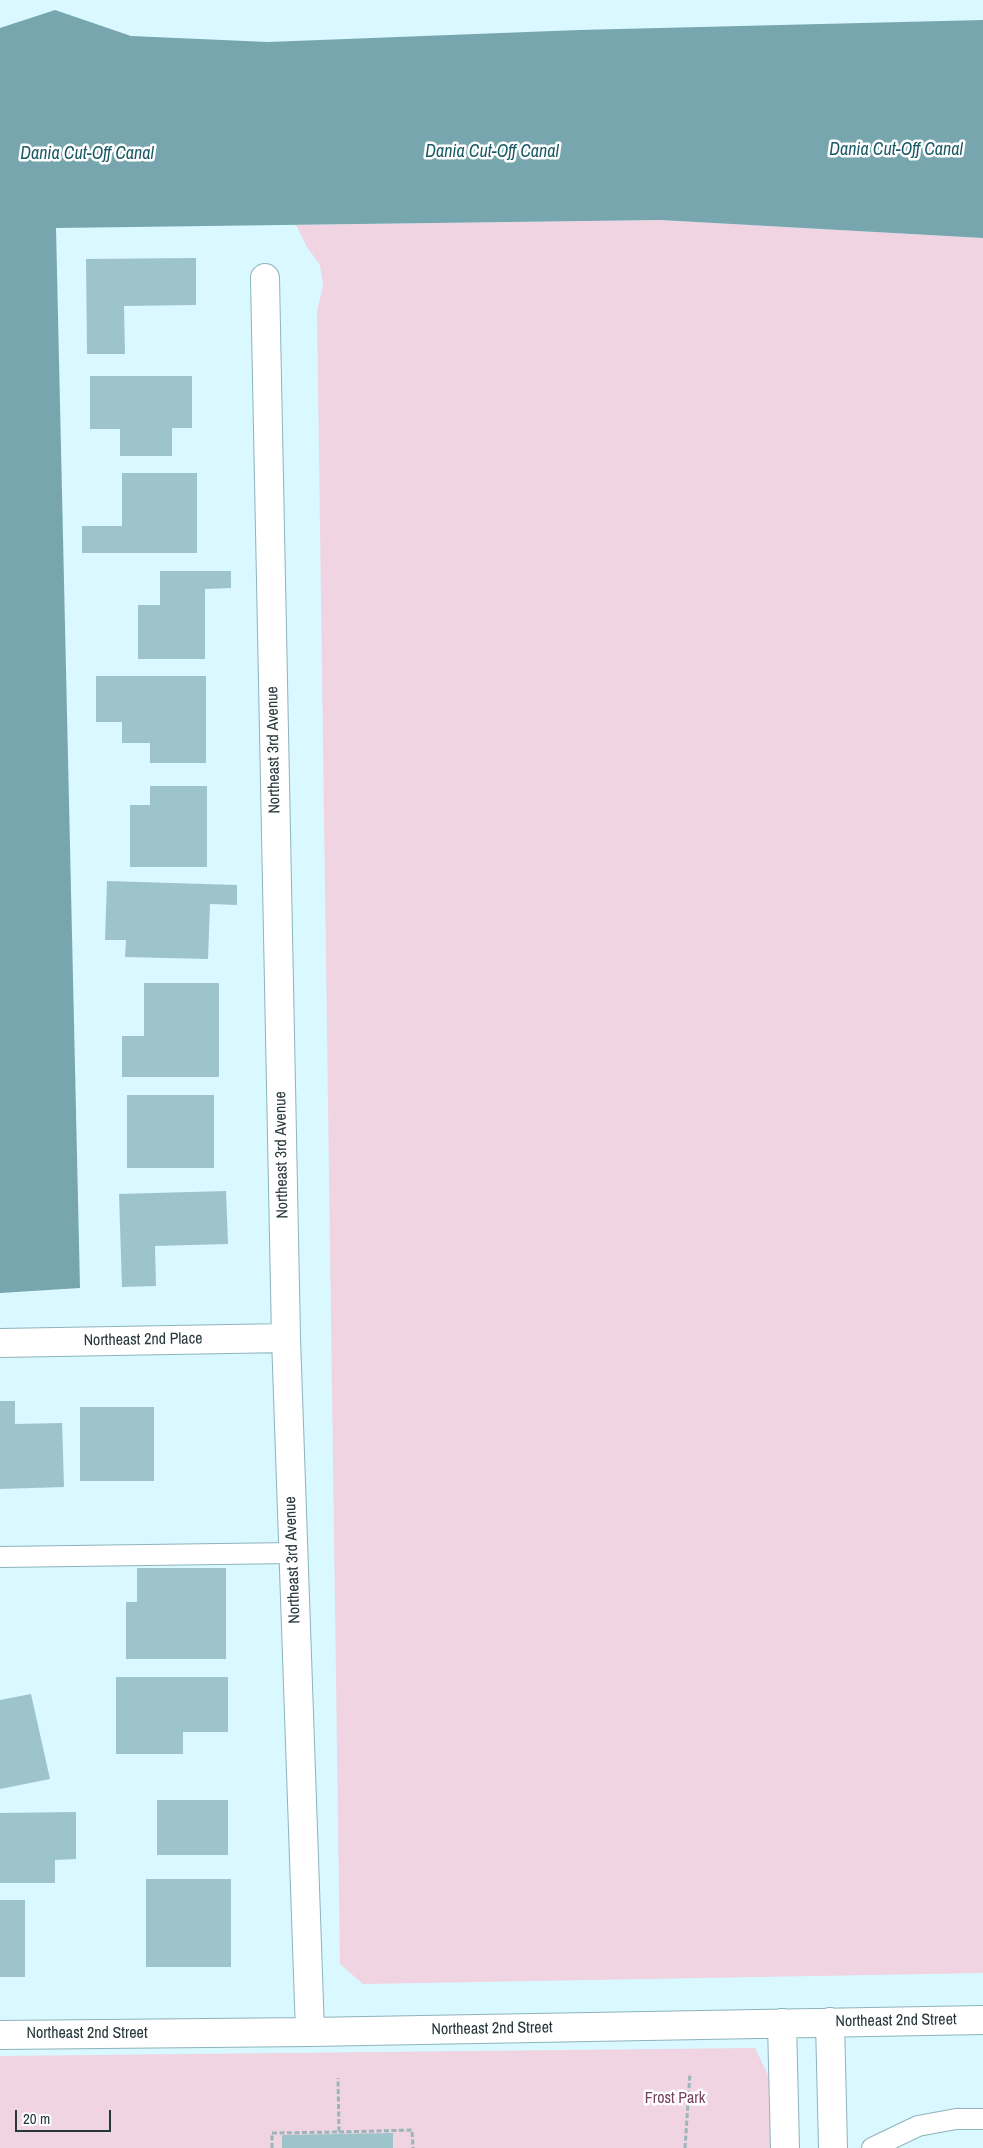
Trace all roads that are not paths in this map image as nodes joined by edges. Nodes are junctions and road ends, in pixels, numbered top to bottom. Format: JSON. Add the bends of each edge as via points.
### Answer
{"nodes":[{"id":1,"x":265,"y":278,"type":"dead end"},
{"id":2,"x":286,"y":1338,"type":"junction"},
{"id":3,"x":0,"y":1343,"type":"edge"},
{"id":4,"x":293,"y":1553,"type":"junction"},
{"id":5,"x":0,"y":1557,"type":"edge"},
{"id":6,"x":983,"y":2020,"type":"edge"},
{"id":7,"x":830,"y":2022,"type":"junction"},
{"id":8,"x":782,"y":2023,"type":"junction"},
{"id":9,"x":310,"y":2032,"type":"junction"},
{"id":10,"x":0,"y":2035,"type":"edge"},
{"id":11,"x":983,"y":2119,"type":"edge"},
{"id":12,"x":785,"y":2148,"type":"edge"},
{"id":13,"x":833,"y":2148,"type":"edge"},
{"id":14,"x":872,"y":2148,"type":"edge"}],
"edges":[{"from":1,"to":2,"type":"street","name":"Northeast 3rd Avenue"},
{"from":2,"to":3,"type":"street","name":"Northeast 2nd Place"},
{"from":2,"to":4,"type":"street","name":"Northeast 3rd Avenue"},
{"from":4,"to":5,"type":"lane"},
{"from":4,"to":9,"type":"street","name":"Northeast 3rd Avenue"},
{"from":6,"to":7,"type":"street","name":"Northeast 2nd Street"},
{"from":7,"to":8,"type":"street","name":"Northeast 2nd Street"},
{"from":7,"to":13,"type":"street"},
{"from":8,"to":9,"type":"street","name":"Northeast 2nd Street"},
{"from":8,"to":12,"type":"street"},
{"from":9,"to":10,"type":"street","name":"Northeast 2nd Street"},
{"from":11,"to":14,"type":"lane","via":[[918,2126]]}]}
